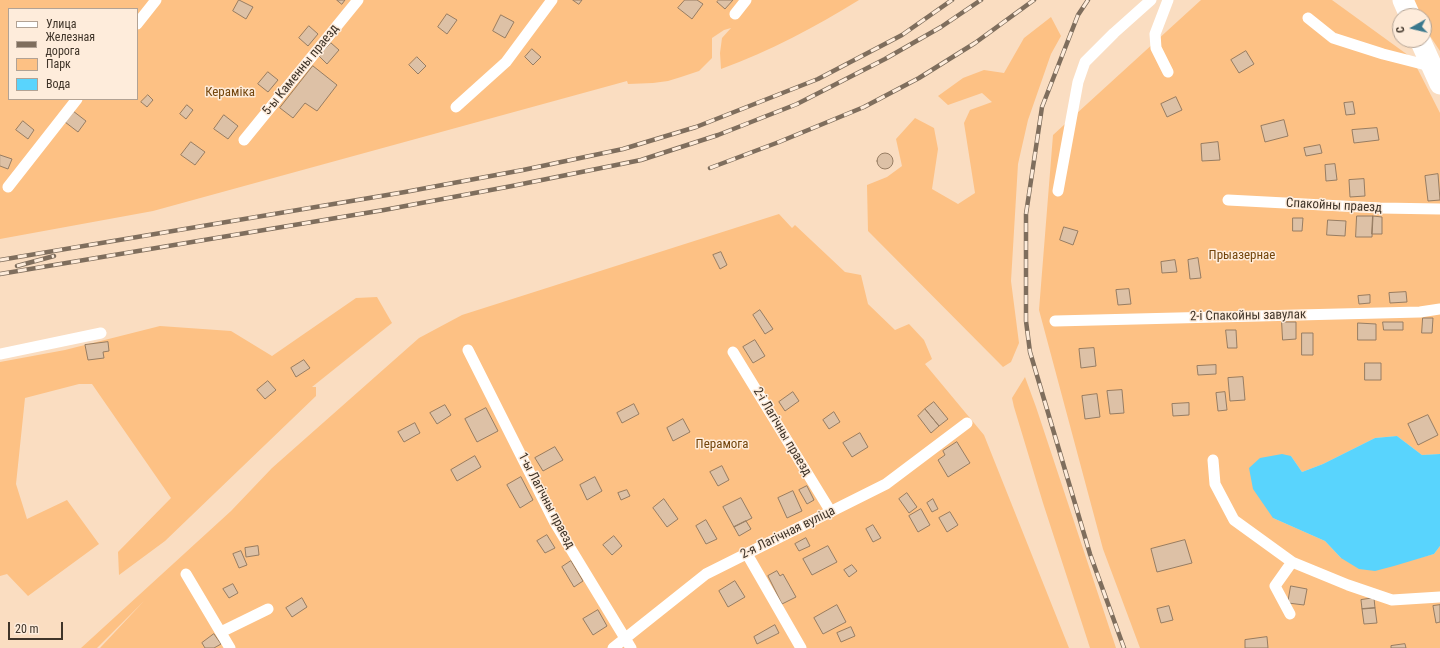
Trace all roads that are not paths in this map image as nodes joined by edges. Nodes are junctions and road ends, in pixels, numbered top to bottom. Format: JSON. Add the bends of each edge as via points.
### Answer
{"nodes":[{"id":1,"x":156,"y":0,"type":"edge"},
{"id":2,"x":358,"y":0,"type":"edge"},
{"id":3,"x":552,"y":0,"type":"edge"},
{"id":4,"x":746,"y":0,"type":"edge"},
{"id":5,"x":1151,"y":0,"type":"edge"},
{"id":6,"x":1168,"y":0,"type":"edge"},
{"id":7,"x":735,"y":14,"type":"dead end"},
{"id":8,"x":1308,"y":18,"type":"dead end"},
{"id":9,"x":138,"y":23,"type":"edge"},
{"id":10,"x":1424,"y":48,"type":"edge"},
{"id":11,"x":1168,"y":72,"type":"dead end"},
{"id":12,"x":1438,"y":72,"type":"edge"},
{"id":13,"x":76,"y":100,"type":"edge"},
{"id":14,"x":456,"y":107,"type":"dead end"},
{"id":15,"x":244,"y":140,"type":"dead end"},
{"id":16,"x":8,"y":187,"type":"dead end"},
{"id":17,"x":1058,"y":191,"type":"dead end"},
{"id":18,"x":1228,"y":200,"type":"dead end"},
{"id":19,"x":1440,"y":208,"type":"edge"},
{"id":20,"x":1440,"y":309,"type":"edge"},
{"id":21,"x":1055,"y":320,"type":"dead end"},
{"id":22,"x":101,"y":333,"type":"dead end"},
{"id":23,"x":468,"y":350,"type":"dead end"},
{"id":24,"x":733,"y":352,"type":"dead end"},
{"id":25,"x":0,"y":354,"type":"edge"},
{"id":26,"x":967,"y":423,"type":"dead end"},
{"id":27,"x":1213,"y":460,"type":"dead end"},
{"id":28,"x":831,"y":512,"type":"junction"},
{"id":29,"x":747,"y":554,"type":"junction"},
{"id":30,"x":1292,"y":562,"type":"junction"},
{"id":31,"x":186,"y":574,"type":"dead end"},
{"id":32,"x":1440,"y":597,"type":"edge"},
{"id":33,"x":268,"y":609,"type":"dead end"},
{"id":34,"x":1290,"y":614,"type":"dead end"},
{"id":35,"x":221,"y":632,"type":"junction"},
{"id":36,"x":628,"y":644,"type":"edge"},
{"id":37,"x":230,"y":648,"type":"edge"},
{"id":38,"x":613,"y":648,"type":"edge"},
{"id":39,"x":801,"y":648,"type":"edge"}],
"edges":[{"from":1,"to":9,"type":"lane"},
{"from":2,"to":15,"type":"lane","name":"5-ы Каменны праезд"},
{"from":3,"to":14,"type":"lane","via":[[506,62]]},
{"from":4,"to":7,"type":"lane"},
{"from":5,"to":17,"type":"lane","via":[[1085,62],[1078,82]]},
{"from":6,"to":11,"type":"lane","via":[[1155,34],[1156,48]]},
{"from":8,"to":12,"type":"lane","via":[[1333,38]]},
{"from":10,"to":12,"type":"street"},
{"from":13,"to":16,"type":"lane"},
{"from":18,"to":19,"type":"lane","name":"Спакойны праезд","via":[[1380,208]]},
{"from":20,"to":21,"type":"lane","name":"2-і Спакойны завулак","via":[[1420,312]]},
{"from":22,"to":25,"type":"lane"},
{"from":23,"to":36,"type":"lane","name":"1-ы Лагічны праезд","via":[[555,523]]},
{"from":24,"to":28,"type":"lane","name":"2-і Лагічны праезд"},
{"from":26,"to":28,"type":"lane","name":"2-я Лагічная вуліца","via":[[886,484]]},
{"from":27,"to":30,"type":"lane","via":[[1215,484],[1234,520]]},
{"from":28,"to":29,"type":"lane","name":"2-я Лагічная вуліца"},
{"from":29,"to":36,"type":"lane","name":"2-я Лагічная вуліца","via":[[706,574]]},
{"from":29,"to":39,"type":"lane"},
{"from":30,"to":32,"type":"lane","via":[[1392,600]]},
{"from":30,"to":34,"type":"lane","via":[[1275,586]]},
{"from":31,"to":35,"type":"lane"},
{"from":33,"to":35,"type":"lane"},
{"from":35,"to":37,"type":"lane"},
{"from":36,"to":38,"type":"lane","name":"2-я Лагічная вуліца"}]}
